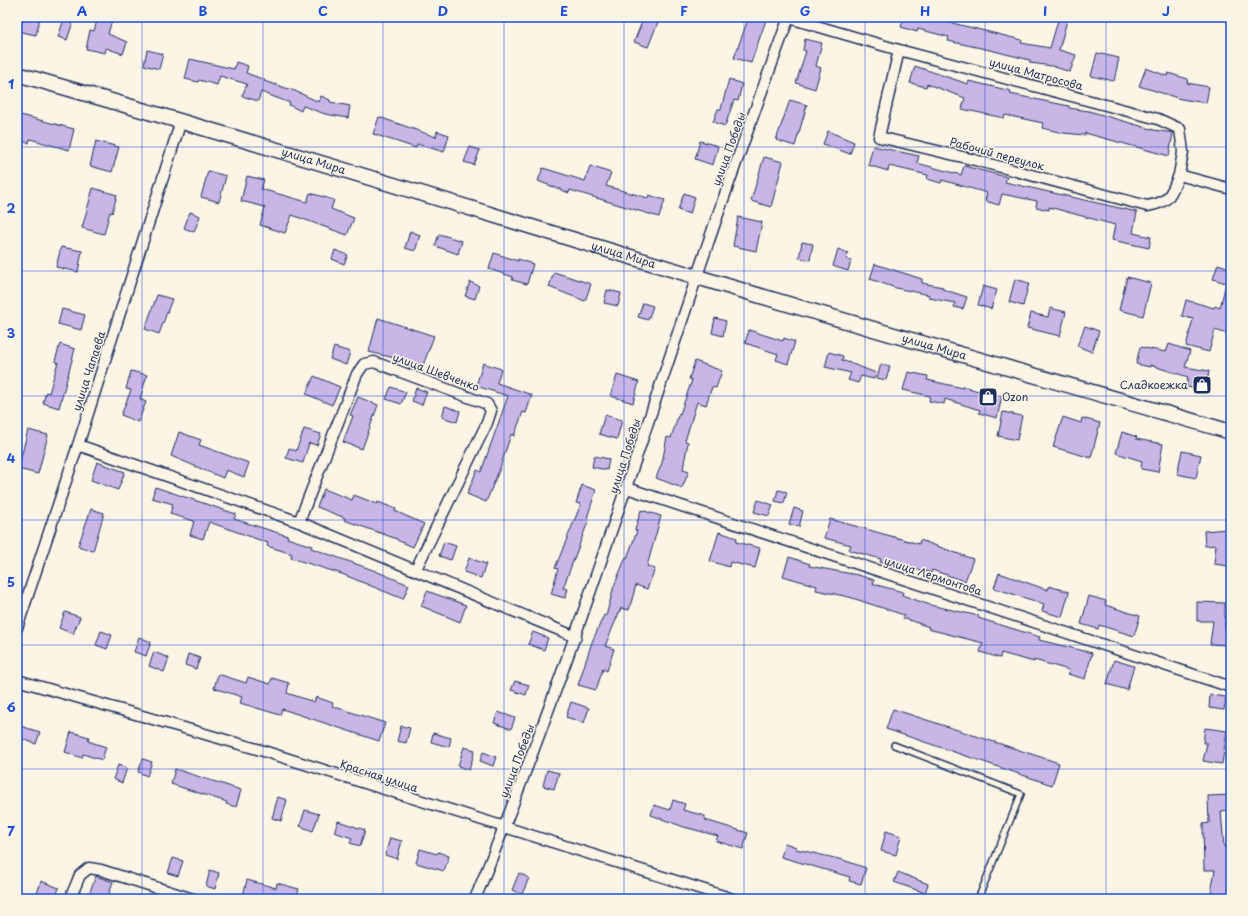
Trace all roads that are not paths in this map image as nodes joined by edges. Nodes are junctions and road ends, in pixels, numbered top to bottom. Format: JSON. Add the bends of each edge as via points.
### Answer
{"nodes":[{"id":1,"x":789,"y":18,"type":"edge"},
{"id":2,"x":899,"y":50,"type":"junction"},
{"id":3,"x":17,"y":74,"type":"edge"},
{"id":4,"x":181,"y":121,"type":"junction"},
{"id":5,"x":1179,"y":175,"type":"junction"},
{"id":6,"x":1231,"y":189,"type":"edge"},
{"id":7,"x":696,"y":277,"type":"junction"},
{"id":8,"x":1231,"y":432,"type":"edge"},
{"id":9,"x":78,"y":445,"type":"junction"},
{"id":10,"x":627,"y":488,"type":"junction"},
{"id":11,"x":299,"y":522,"type":"junction"},
{"id":12,"x":416,"y":570,"type":"junction"},
{"id":13,"x":17,"y":628,"type":"edge"},
{"id":14,"x":576,"y":637,"type":"junction"},
{"id":15,"x":17,"y":680,"type":"edge"},
{"id":16,"x":1231,"y":687,"type":"edge"},
{"id":17,"x":894,"y":744,"type":"dead end"},
{"id":18,"x":505,"y":828,"type":"junction"},
{"id":19,"x":70,"y":899,"type":"edge"},
{"id":20,"x":193,"y":899,"type":"edge"},
{"id":21,"x":475,"y":899,"type":"edge"},
{"id":22,"x":733,"y":899,"type":"edge"},
{"id":23,"x":978,"y":899,"type":"edge"}],
"edges":[{"from":1,"to":2,"type":"street","name":"улица Матросова"},
{"from":1,"to":7,"type":"street","name":"улица Победы"},
{"from":2,"to":5,"type":"street","name":"улица Матросова","via":[[1158,119],[1180,129],[1182,152]]},
{"from":2,"to":5,"type":"street","name":"Рабочий переулок","via":[[879,137],[1147,206],[1162,203],[1171,194]]},
{"from":3,"to":4,"type":"main road","name":"улица Мира"},
{"from":4,"to":7,"type":"main road","name":"улица Мира"},
{"from":4,"to":9,"type":"street","name":"улица Чапаева"},
{"from":5,"to":6,"type":"street"},
{"from":7,"to":8,"type":"main road","name":"улица Мира"},
{"from":7,"to":10,"type":"street","name":"улица Победы"},
{"from":9,"to":11,"type":"street"},
{"from":9,"to":13,"type":"street","name":"улица Чапаева"},
{"from":10,"to":14,"type":"street","name":"улица Победы"},
{"from":10,"to":16,"type":"street","name":"улица Лермонтова"},
{"from":11,"to":12,"type":"street"},
{"from":11,"to":12,"type":"street","name":"улица Шевченко","via":[[357,374],[364,364],[374,362],[487,404],[491,411],[487,423]]},
{"from":12,"to":14,"type":"street"},
{"from":14,"to":18,"type":"street","name":"улица Победы"},
{"from":15,"to":18,"type":"street","name":"Красная улица","via":[[257,749]]},
{"from":17,"to":23,"type":"lane","via":[[1021,794]]},
{"from":18,"to":21,"type":"street","name":"улица Победы"},
{"from":18,"to":22,"type":"street","name":"Красная улица"},
{"from":19,"to":20,"type":"street","via":[[80,875],[89,868]]}]}
